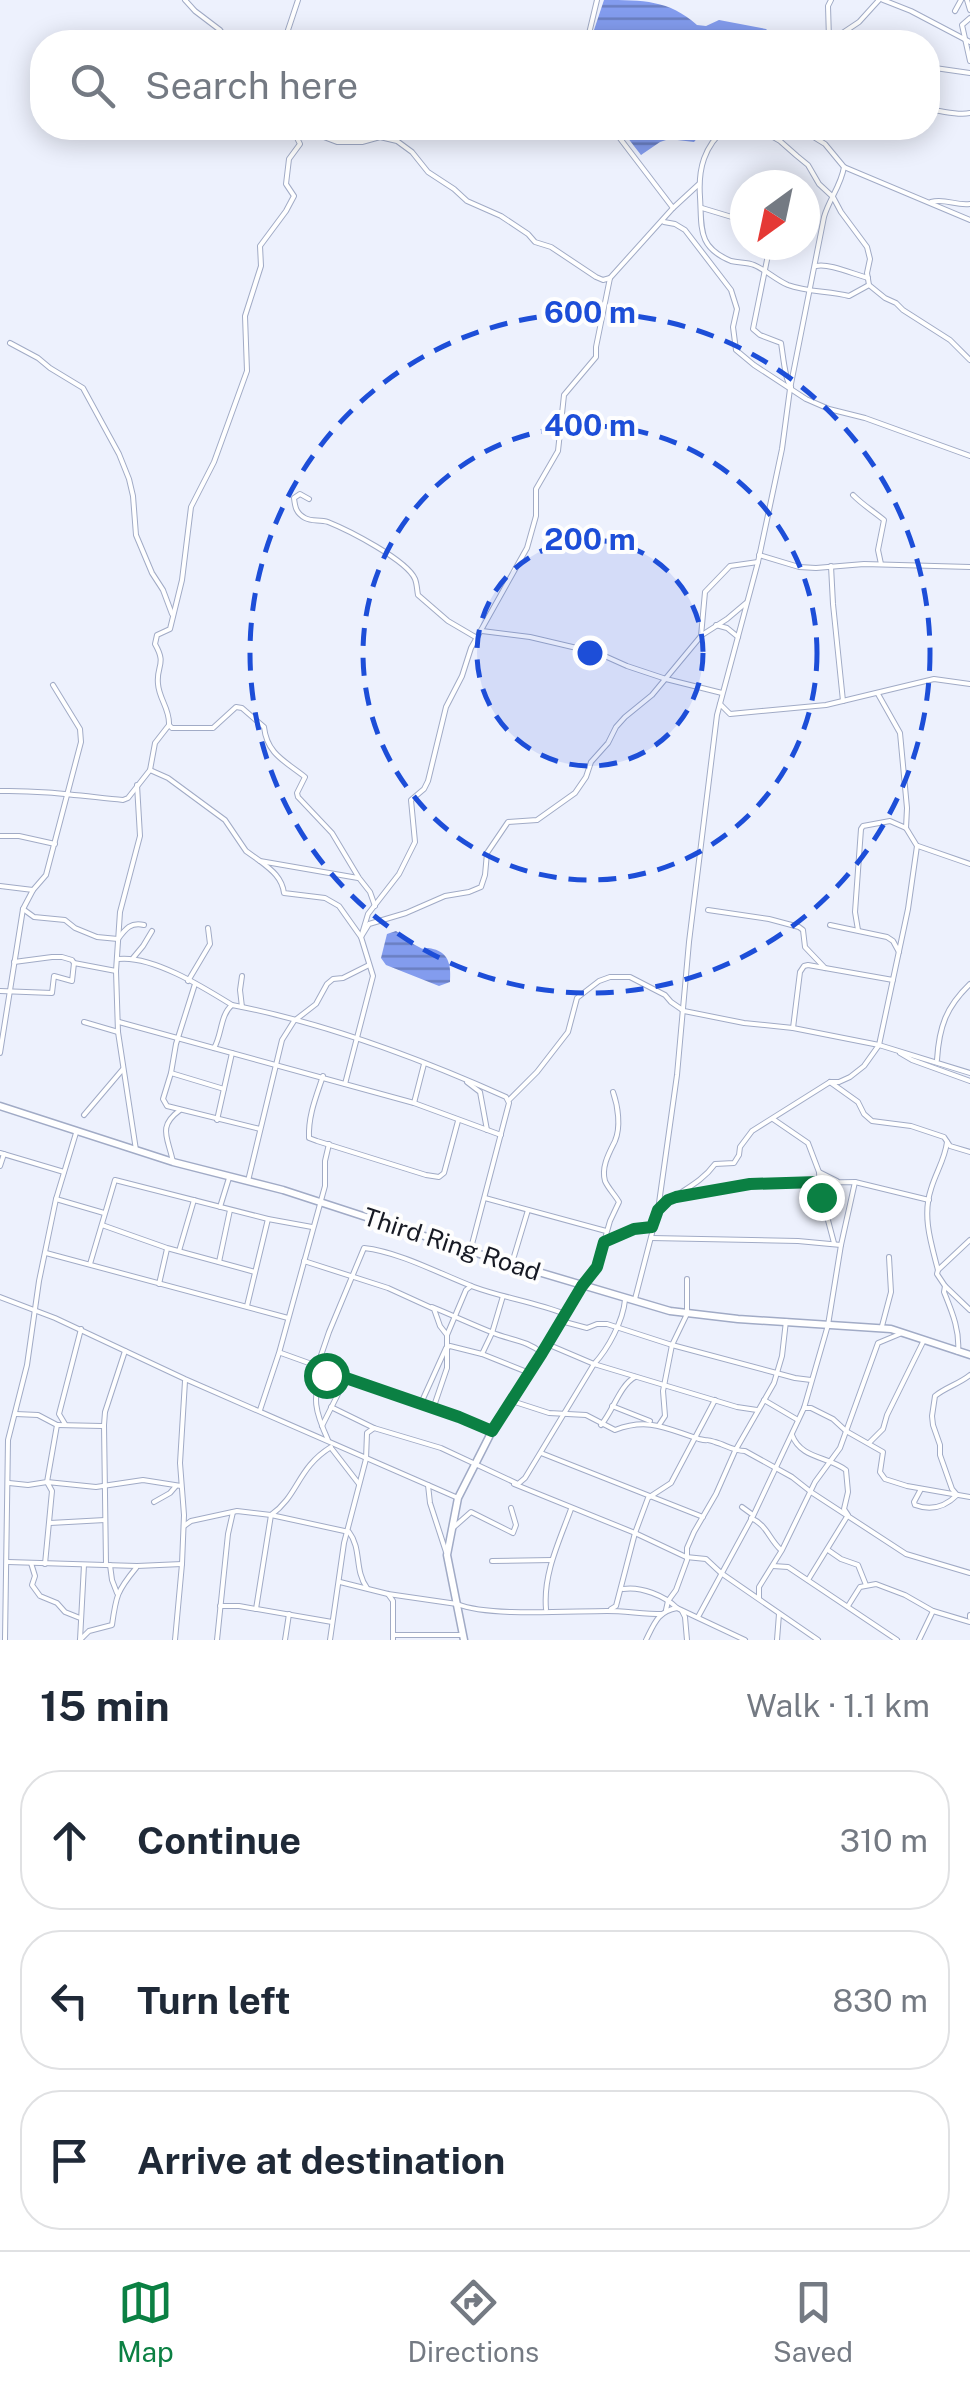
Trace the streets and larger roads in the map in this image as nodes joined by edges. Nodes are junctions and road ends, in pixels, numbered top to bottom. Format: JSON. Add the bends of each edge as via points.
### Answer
{"nodes":[{"id":1,"x":185,"y":0,"type":"edge"},
{"id":2,"x":298,"y":0,"type":"edge"},
{"id":3,"x":597,"y":0,"type":"edge"},
{"id":4,"x":830,"y":0,"type":"edge"},
{"id":5,"x":881,"y":0,"type":"edge"},
{"id":6,"x":964,"y":0,"type":"edge"},
{"id":7,"x":955,"y":10,"type":"dead end"},
{"id":8,"x":970,"y":10,"type":"edge"},
{"id":9,"x":970,"y":18,"type":"edge"},
{"id":10,"x":220,"y":30,"type":"edge"},
{"id":11,"x":288,"y":30,"type":"edge"},
{"id":12,"x":589,"y":30,"type":"edge"},
{"id":13,"x":829,"y":30,"type":"edge"},
{"id":14,"x":847,"y":30,"type":"edge"},
{"id":15,"x":967,"y":41,"type":"edge"},
{"id":16,"x":970,"y":60,"type":"edge"},
{"id":17,"x":940,"y":69,"type":"edge"},
{"id":18,"x":970,"y":73,"type":"edge"},
{"id":19,"x":940,"y":110,"type":"edge"},
{"id":20,"x":970,"y":113,"type":"edge"},
{"id":21,"x":960,"y":115,"type":"junction"},
{"id":22,"x":970,"y":121,"type":"edge"},
{"id":23,"x":298,"y":140,"type":"edge"},
{"id":24,"x":332,"y":140,"type":"edge"},
{"id":25,"x":369,"y":140,"type":"edge"},
{"id":26,"x":393,"y":140,"type":"edge"},
{"id":27,"x":621,"y":140,"type":"edge"},
{"id":28,"x":714,"y":140,"type":"edge"},
{"id":29,"x":778,"y":140,"type":"edge"},
{"id":30,"x":818,"y":140,"type":"edge"},
{"id":31,"x":844,"y":168,"type":"junction"},
{"id":32,"x":699,"y":183,"type":"junction"},
{"id":33,"x":833,"y":196,"type":"junction"},
{"id":34,"x":929,"y":203,"type":"junction"},
{"id":35,"x":970,"y":204,"type":"edge"},
{"id":36,"x":673,"y":208,"type":"junction"},
{"id":37,"x":700,"y":208,"type":"junction"},
{"id":38,"x":730,"y":217,"type":"edge"},
{"id":39,"x":970,"y":220,"type":"edge"},
{"id":40,"x":661,"y":222,"type":"junction"},
{"id":41,"x":767,"y":260,"type":"edge"},
{"id":42,"x":815,"y":266,"type":"junction"},
{"id":43,"x":764,"y":272,"type":"junction"},
{"id":44,"x":610,"y":278,"type":"junction"},
{"id":45,"x":868,"y":282,"type":"junction"},
{"id":46,"x":810,"y":290,"type":"junction"},
{"id":47,"x":10,"y":344,"type":"dead end"},
{"id":48,"x":970,"y":360,"type":"edge"},
{"id":49,"x":791,"y":388,"type":"junction"},
{"id":50,"x":970,"y":456,"type":"edge"},
{"id":51,"x":853,"y":495,"type":"dead end"},
{"id":52,"x":309,"y":499,"type":"dead end"},
{"id":53,"x":759,"y":554,"type":"junction"},
{"id":54,"x":758,"y":562,"type":"junction"},
{"id":55,"x":881,"y":565,"type":"junction"},
{"id":56,"x":831,"y":566,"type":"junction"},
{"id":57,"x":970,"y":567,"type":"edge"},
{"id":58,"x":746,"y":602,"type":"junction"},
{"id":59,"x":172,"y":614,"type":"junction"},
{"id":60,"x":715,"y":625,"type":"junction"},
{"id":61,"x":482,"y":631,"type":"junction"},
{"id":62,"x":701,"y":636,"type":"junction"},
{"id":63,"x":738,"y":636,"type":"junction"},
{"id":64,"x":477,"y":638,"type":"junction"},
{"id":65,"x":666,"y":679,"type":"junction"},
{"id":66,"x":970,"y":684,"type":"edge"},
{"id":67,"x":53,"y":685,"type":"dead end"},
{"id":68,"x":722,"y":692,"type":"junction"},
{"id":69,"x":878,"y":694,"type":"junction"},
{"id":70,"x":843,"y":701,"type":"junction"},
{"id":71,"x":720,"y":704,"type":"junction"},
{"id":72,"x":169,"y":724,"type":"junction"},
{"id":73,"x":150,"y":770,"type":"junction"},
{"id":74,"x":136,"y":785,"type":"junction"},
{"id":75,"x":0,"y":790,"type":"edge"},
{"id":76,"x":66,"y":795,"type":"junction"},
{"id":77,"x":906,"y":828,"type":"junction"},
{"id":78,"x":0,"y":836,"type":"edge"},
{"id":79,"x":56,"y":844,"type":"junction"},
{"id":80,"x":918,"y":846,"type":"junction"},
{"id":81,"x":260,"y":861,"type":"junction"},
{"id":82,"x":970,"y":864,"type":"edge"},
{"id":83,"x":358,"y":878,"type":"junction"},
{"id":84,"x":0,"y":886,"type":"edge"},
{"id":85,"x":33,"y":890,"type":"junction"},
{"id":86,"x":375,"y":906,"type":"junction"},
{"id":87,"x":23,"y":909,"type":"junction"},
{"id":88,"x":708,"y":910,"type":"dead end"},
{"id":89,"x":830,"y":925,"type":"dead end"},
{"id":90,"x":144,"y":926,"type":"dead end"},
{"id":91,"x":208,"y":928,"type":"dead end"},
{"id":92,"x":152,"y":930,"type":"dead end"},
{"id":93,"x":858,"y":930,"type":"junction"},
{"id":94,"x":360,"y":937,"type":"junction"},
{"id":95,"x":118,"y":938,"type":"junction"},
{"id":96,"x":899,"y":952,"type":"junction"},
{"id":97,"x":132,"y":958,"type":"junction"},
{"id":98,"x":117,"y":959,"type":"junction"},
{"id":99,"x":14,"y":962,"type":"junction"},
{"id":100,"x":74,"y":963,"type":"junction"},
{"id":101,"x":370,"y":964,"type":"junction"},
{"id":102,"x":826,"y":968,"type":"junction"},
{"id":103,"x":116,"y":972,"type":"junction"},
{"id":104,"x":242,"y":976,"type":"dead end"},
{"id":105,"x":893,"y":980,"type":"junction"},
{"id":106,"x":188,"y":981,"type":"junction"},
{"id":107,"x":195,"y":984,"type":"junction"},
{"id":108,"x":970,"y":984,"type":"edge"},
{"id":109,"x":0,"y":991,"type":"edge"},
{"id":110,"x":10,"y":992,"type":"junction"},
{"id":111,"x":232,"y":1005,"type":"junction"},
{"id":112,"x":242,"y":1007,"type":"junction"},
{"id":113,"x":684,"y":1011,"type":"junction"},
{"id":114,"x":294,"y":1020,"type":"junction"},
{"id":115,"x":84,"y":1022,"type":"dead end"},
{"id":116,"x":119,"y":1022,"type":"junction"},
{"id":117,"x":793,"y":1028,"type":"junction"},
{"id":118,"x":118,"y":1032,"type":"junction"},
{"id":119,"x":178,"y":1038,"type":"junction"},
{"id":120,"x":358,"y":1039,"type":"junction"},
{"id":121,"x":879,"y":1045,"type":"junction"},
{"id":122,"x":214,"y":1048,"type":"junction"},
{"id":123,"x":894,"y":1049,"type":"junction"},
{"id":124,"x":0,"y":1053,"type":"edge"},
{"id":125,"x":232,"y":1053,"type":"junction"},
{"id":126,"x":937,"y":1062,"type":"junction"},
{"id":127,"x":274,"y":1064,"type":"junction"},
{"id":128,"x":424,"y":1064,"type":"junction"},
{"id":129,"x":123,"y":1069,"type":"junction"},
{"id":130,"x":172,"y":1073,"type":"junction"},
{"id":131,"x":970,"y":1073,"type":"edge"},
{"id":132,"x":323,"y":1076,"type":"junction"},
{"id":133,"x":458,"y":1076,"type":"junction"},
{"id":134,"x":970,"y":1081,"type":"edge"},
{"id":135,"x":830,"y":1082,"type":"junction"},
{"id":136,"x":345,"y":1084,"type":"junction"},
{"id":137,"x":224,"y":1089,"type":"junction"},
{"id":138,"x":613,"y":1092,"type":"dead end"},
{"id":139,"x":508,"y":1100,"type":"junction"},
{"id":140,"x":414,"y":1102,"type":"junction"},
{"id":141,"x":0,"y":1106,"type":"edge"},
{"id":142,"x":180,"y":1110,"type":"junction"},
{"id":143,"x":84,"y":1115,"type":"dead end"},
{"id":144,"x":458,"y":1118,"type":"junction"},
{"id":145,"x":217,"y":1120,"type":"junction"},
{"id":146,"x":773,"y":1120,"type":"junction"},
{"id":147,"x":260,"y":1129,"type":"junction"},
{"id":148,"x":77,"y":1130,"type":"junction"},
{"id":149,"x":488,"y":1130,"type":"junction"},
{"id":150,"x":501,"y":1134,"type":"junction"},
{"id":151,"x":946,"y":1142,"type":"junction"},
{"id":152,"x":329,"y":1144,"type":"junction"},
{"id":153,"x":136,"y":1150,"type":"junction"},
{"id":154,"x":970,"y":1152,"type":"edge"},
{"id":155,"x":2,"y":1153,"type":"edge"},
{"id":156,"x":173,"y":1162,"type":"junction"},
{"id":157,"x":0,"y":1166,"type":"edge"},
{"id":158,"x":64,"y":1172,"type":"junction"},
{"id":159,"x":818,"y":1172,"type":"junction"},
{"id":160,"x":229,"y":1178,"type":"junction"},
{"id":161,"x":248,"y":1182,"type":"junction"},
{"id":162,"x":818,"y":1182,"type":"junction"},
{"id":163,"x":855,"y":1182,"type":"junction"},
{"id":164,"x":843,"y":1183,"type":"junction"},
{"id":165,"x":851,"y":1193,"type":"junction"},
{"id":166,"x":676,"y":1197,"type":"junction"},
{"id":167,"x":485,"y":1198,"type":"junction"},
{"id":168,"x":56,"y":1200,"type":"junction"},
{"id":169,"x":194,"y":1200,"type":"junction"},
{"id":170,"x":928,"y":1200,"type":"junction"},
{"id":171,"x":320,"y":1202,"type":"junction"},
{"id":172,"x":220,"y":1207,"type":"junction"},
{"id":173,"x":230,"y":1210,"type":"junction"},
{"id":174,"x":528,"y":1210,"type":"junction"},
{"id":175,"x":658,"y":1210,"type":"junction"},
{"id":176,"x":104,"y":1213,"type":"junction"},
{"id":177,"x":268,"y":1219,"type":"junction"},
{"id":178,"x":102,"y":1225,"type":"junction"},
{"id":179,"x":652,"y":1227,"type":"junction"},
{"id":180,"x":312,"y":1228,"type":"junction"},
{"id":181,"x":608,"y":1231,"type":"junction"},
{"id":182,"x":651,"y":1238,"type":"junction"},
{"id":183,"x":970,"y":1240,"type":"edge"},
{"id":184,"x":604,"y":1242,"type":"junction"},
{"id":185,"x":834,"y":1243,"type":"junction"},
{"id":186,"x":841,"y":1245,"type":"junction"},
{"id":187,"x":167,"y":1248,"type":"junction"},
{"id":188,"x":470,"y":1250,"type":"junction"},
{"id":189,"x":179,"y":1251,"type":"junction"},
{"id":190,"x":44,"y":1253,"type":"junction"},
{"id":191,"x":889,"y":1257,"type":"dead end"},
{"id":192,"x":304,"y":1261,"type":"junction"},
{"id":193,"x":219,"y":1262,"type":"junction"},
{"id":194,"x":512,"y":1263,"type":"junction"},
{"id":195,"x":90,"y":1264,"type":"junction"},
{"id":196,"x":938,"y":1270,"type":"junction"},
{"id":197,"x":255,"y":1272,"type":"junction"},
{"id":198,"x":351,"y":1277,"type":"junction"},
{"id":199,"x":687,"y":1279,"type":"dead end"},
{"id":200,"x":159,"y":1284,"type":"junction"},
{"id":201,"x":582,"y":1286,"type":"junction"},
{"id":202,"x":944,"y":1286,"type":"junction"},
{"id":203,"x":468,"y":1288,"type":"junction"},
{"id":204,"x":503,"y":1296,"type":"junction"},
{"id":205,"x":625,"y":1297,"type":"junction"},
{"id":206,"x":0,"y":1298,"type":"edge"},
{"id":207,"x":636,"y":1299,"type":"junction"},
{"id":208,"x":247,"y":1306,"type":"junction"},
{"id":209,"x":431,"y":1307,"type":"junction"},
{"id":210,"x":970,"y":1310,"type":"edge"},
{"id":211,"x":34,"y":1311,"type":"junction"},
{"id":212,"x":687,"y":1314,"type":"junction"},
{"id":213,"x":455,"y":1317,"type":"junction"},
{"id":214,"x":288,"y":1318,"type":"junction"},
{"id":215,"x":563,"y":1318,"type":"junction"},
{"id":216,"x":786,"y":1321,"type":"junction"},
{"id":217,"x":828,"y":1325,"type":"junction"},
{"id":218,"x":616,"y":1327,"type":"junction"},
{"id":219,"x":881,"y":1328,"type":"junction"},
{"id":220,"x":81,"y":1329,"type":"junction"},
{"id":221,"x":492,"y":1332,"type":"junction"},
{"id":222,"x":902,"y":1333,"type":"junction"},
{"id":223,"x":447,"y":1335,"type":"junction"},
{"id":224,"x":924,"y":1340,"type":"junction"},
{"id":225,"x":548,"y":1344,"type":"junction"},
{"id":226,"x":672,"y":1346,"type":"junction"},
{"id":227,"x":446,"y":1348,"type":"junction"},
{"id":228,"x":125,"y":1351,"type":"junction"},
{"id":229,"x":958,"y":1352,"type":"junction"},
{"id":230,"x":279,"y":1353,"type":"junction"},
{"id":231,"x":542,"y":1353,"type":"junction"},
{"id":232,"x":482,"y":1354,"type":"junction"},
{"id":233,"x":970,"y":1355,"type":"edge"},
{"id":234,"x":594,"y":1364,"type":"junction"},
{"id":235,"x":317,"y":1367,"type":"junction"},
{"id":236,"x":330,"y":1372,"type":"junction"},
{"id":237,"x":776,"y":1372,"type":"junction"},
{"id":238,"x":530,"y":1373,"type":"junction"},
{"id":239,"x":970,"y":1376,"type":"edge"},
{"id":240,"x":636,"y":1377,"type":"junction"},
{"id":241,"x":346,"y":1378,"type":"junction"},
{"id":242,"x":185,"y":1379,"type":"junction"},
{"id":243,"x":813,"y":1380,"type":"junction"},
{"id":244,"x":665,"y":1384,"type":"junction"},
{"id":245,"x":715,"y":1400,"type":"junction"},
{"id":246,"x":764,"y":1400,"type":"junction"},
{"id":247,"x":512,"y":1401,"type":"junction"},
{"id":248,"x":424,"y":1406,"type":"junction"},
{"id":249,"x":612,"y":1406,"type":"junction"},
{"id":250,"x":331,"y":1407,"type":"junction"},
{"id":251,"x":804,"y":1408,"type":"junction"},
{"id":252,"x":433,"y":1409,"type":"junction"},
{"id":253,"x":260,"y":1410,"type":"junction"},
{"id":254,"x":758,"y":1410,"type":"junction"},
{"id":255,"x":16,"y":1414,"type":"junction"},
{"id":256,"x":563,"y":1416,"type":"junction"},
{"id":257,"x":798,"y":1420,"type":"junction"},
{"id":258,"x":65,"y":1424,"type":"junction"},
{"id":259,"x":601,"y":1424,"type":"junction"},
{"id":260,"x":657,"y":1424,"type":"junction"},
{"id":261,"x":57,"y":1425,"type":"junction"},
{"id":262,"x":104,"y":1425,"type":"junction"},
{"id":263,"x":322,"y":1426,"type":"junction"},
{"id":264,"x":374,"y":1428,"type":"junction"},
{"id":265,"x":492,"y":1431,"type":"junction"},
{"id":266,"x":846,"y":1431,"type":"junction"},
{"id":267,"x":792,"y":1435,"type":"junction"},
{"id":268,"x":695,"y":1436,"type":"junction"},
{"id":269,"x":0,"y":1439,"type":"edge"},
{"id":270,"x":8,"y":1440,"type":"junction"},
{"id":271,"x":869,"y":1444,"type":"junction"},
{"id":272,"x":330,"y":1445,"type":"junction"},
{"id":273,"x":735,"y":1451,"type":"junction"},
{"id":274,"x":541,"y":1454,"type":"junction"},
{"id":275,"x":366,"y":1460,"type":"junction"},
{"id":276,"x":830,"y":1461,"type":"junction"},
{"id":277,"x":0,"y":1464,"type":"edge"},
{"id":278,"x":8,"y":1464,"type":"junction"},
{"id":279,"x":475,"y":1464,"type":"junction"},
{"id":280,"x":776,"y":1468,"type":"junction"},
{"id":281,"x":9,"y":1482,"type":"junction"},
{"id":282,"x":47,"y":1482,"type":"junction"},
{"id":283,"x":358,"y":1484,"type":"junction"},
{"id":284,"x":514,"y":1484,"type":"junction"},
{"id":285,"x":428,"y":1485,"type":"junction"},
{"id":286,"x":104,"y":1486,"type":"junction"},
{"id":287,"x":178,"y":1486,"type":"junction"},
{"id":288,"x":922,"y":1488,"type":"junction"},
{"id":289,"x":811,"y":1492,"type":"junction"},
{"id":290,"x":957,"y":1495,"type":"junction"},
{"id":291,"x":651,"y":1496,"type":"junction"},
{"id":292,"x":970,"y":1497,"type":"edge"},
{"id":293,"x":458,"y":1498,"type":"junction"},
{"id":294,"x":154,"y":1502,"type":"dead end"},
{"id":295,"x":0,"y":1506,"type":"edge"},
{"id":296,"x":742,"y":1507,"type":"dead end"},
{"id":297,"x":8,"y":1508,"type":"junction"},
{"id":298,"x":510,"y":1508,"type":"dead end"},
{"id":299,"x":571,"y":1509,"type":"junction"},
{"id":300,"x":233,"y":1512,"type":"junction"},
{"id":301,"x":270,"y":1515,"type":"junction"},
{"id":302,"x":848,"y":1515,"type":"junction"},
{"id":303,"x":703,"y":1517,"type":"junction"},
{"id":304,"x":752,"y":1517,"type":"junction"},
{"id":305,"x":106,"y":1520,"type":"junction"},
{"id":306,"x":50,"y":1523,"type":"junction"},
{"id":307,"x":184,"y":1526,"type":"junction"},
{"id":308,"x":450,"y":1530,"type":"junction"},
{"id":309,"x":347,"y":1532,"type":"junction"},
{"id":310,"x":635,"y":1534,"type":"junction"},
{"id":311,"x":0,"y":1546,"type":"edge"},
{"id":312,"x":7,"y":1546,"type":"junction"},
{"id":313,"x":782,"y":1550,"type":"junction"},
{"id":314,"x":828,"y":1550,"type":"junction"},
{"id":315,"x":447,"y":1556,"type":"junction"},
{"id":316,"x":686,"y":1557,"type":"junction"},
{"id":317,"x":552,"y":1560,"type":"junction"},
{"id":318,"x":492,"y":1561,"type":"dead end"},
{"id":319,"x":8,"y":1562,"type":"junction"},
{"id":320,"x":32,"y":1563,"type":"junction"},
{"id":321,"x":45,"y":1564,"type":"junction"},
{"id":322,"x":108,"y":1564,"type":"junction"},
{"id":323,"x":182,"y":1564,"type":"junction"},
{"id":324,"x":84,"y":1565,"type":"junction"},
{"id":325,"x":137,"y":1566,"type":"junction"},
{"id":326,"x":773,"y":1566,"type":"junction"},
{"id":327,"x":721,"y":1573,"type":"junction"},
{"id":328,"x":970,"y":1573,"type":"edge"},
{"id":329,"x":0,"y":1574,"type":"edge"},
{"id":330,"x":7,"y":1577,"type":"junction"},
{"id":331,"x":808,"y":1580,"type":"junction"},
{"id":332,"x":338,"y":1582,"type":"junction"},
{"id":333,"x":866,"y":1584,"type":"junction"},
{"id":334,"x":759,"y":1587,"type":"junction"},
{"id":335,"x":368,"y":1589,"type":"junction"},
{"id":336,"x":622,"y":1589,"type":"junction"},
{"id":337,"x":747,"y":1590,"type":"junction"},
{"id":338,"x":117,"y":1594,"type":"junction"},
{"id":339,"x":388,"y":1594,"type":"junction"},
{"id":340,"x":758,"y":1598,"type":"junction"},
{"id":341,"x":668,"y":1601,"type":"junction"},
{"id":342,"x":457,"y":1604,"type":"junction"},
{"id":343,"x":220,"y":1606,"type":"junction"},
{"id":344,"x":3,"y":1608,"type":"edge"},
{"id":345,"x":848,"y":1608,"type":"junction"},
{"id":346,"x":256,"y":1609,"type":"junction"},
{"id":347,"x":618,"y":1609,"type":"junction"},
{"id":348,"x":679,"y":1609,"type":"junction"},
{"id":349,"x":546,"y":1611,"type":"junction"},
{"id":350,"x":933,"y":1611,"type":"junction"},
{"id":351,"x":664,"y":1612,"type":"junction"},
{"id":352,"x":289,"y":1614,"type":"junction"},
{"id":353,"x":780,"y":1614,"type":"junction"},
{"id":354,"x":698,"y":1617,"type":"junction"},
{"id":355,"x":80,"y":1618,"type":"junction"},
{"id":356,"x":970,"y":1618,"type":"edge"},
{"id":357,"x":332,"y":1622,"type":"junction"},
{"id":358,"x":463,"y":1637,"type":"edge"},
{"id":359,"x":393,"y":1638,"type":"edge"},
{"id":360,"x":5,"y":1640,"type":"edge"},
{"id":361,"x":80,"y":1640,"type":"edge"},
{"id":362,"x":175,"y":1640,"type":"edge"},
{"id":363,"x":217,"y":1640,"type":"edge"},
{"id":364,"x":286,"y":1640,"type":"edge"},
{"id":365,"x":330,"y":1640,"type":"edge"},
{"id":366,"x":646,"y":1640,"type":"edge"},
{"id":367,"x":687,"y":1640,"type":"edge"},
{"id":368,"x":745,"y":1640,"type":"edge"},
{"id":369,"x":777,"y":1640,"type":"edge"},
{"id":370,"x":818,"y":1640,"type":"edge"},
{"id":371,"x":897,"y":1640,"type":"edge"},
{"id":372,"x":919,"y":1640,"type":"edge"}],
"edges":[{"from":1,"to":10,"type":"street"},
{"from":2,"to":11,"type":"street"},
{"from":3,"to":12,"type":"street"},
{"from":4,"to":13,"type":"street"},
{"from":5,"to":14,"type":"street"},
{"from":5,"to":15,"type":"street"},
{"from":6,"to":7,"type":"street"},
{"from":6,"to":8,"type":"street"},
{"from":9,"to":15,"type":"street","via":[[962,26]]},
{"from":15,"to":16,"type":"street"},
{"from":17,"to":18,"type":"street"},
{"from":19,"to":21,"type":"street"},
{"from":20,"to":21,"type":"street"},
{"from":21,"to":22,"type":"street"},
{"from":23,"to":59,"type":"street","via":[[286,184],[294,196],[260,246],[261,266],[245,316],[247,372],[191,507]]},
{"from":24,"to":25,"type":"street"},
{"from":26,"to":44,"type":"street","via":[[467,201],[596,277]]},
{"from":27,"to":36,"type":"street"},
{"from":28,"to":32,"type":"street"},
{"from":29,"to":33,"type":"street"},
{"from":30,"to":31,"type":"street"},
{"from":31,"to":33,"type":"street"},
{"from":31,"to":34,"type":"street"},
{"from":32,"to":36,"type":"street"},
{"from":32,"to":37,"type":"street"},
{"from":33,"to":42,"type":"street"},
{"from":33,"to":45,"type":"street","via":[[867,247]]},
{"from":34,"to":35,"type":"street"},
{"from":34,"to":39,"type":"street"},
{"from":36,"to":40,"type":"street"},
{"from":37,"to":38,"type":"street"},
{"from":37,"to":43,"type":"street","via":[[701,233],[712,250]]},
{"from":40,"to":44,"type":"street"},
{"from":40,"to":49,"type":"street","via":[[685,230],[732,290],[736,350]]},
{"from":41,"to":43,"type":"street"},
{"from":42,"to":45,"type":"street","via":[[828,264]]},
{"from":42,"to":46,"type":"street"},
{"from":43,"to":46,"type":"street"},
{"from":43,"to":49,"type":"street","via":[[753,329],[782,343]]},
{"from":44,"to":61,"type":"street","via":[[596,357],[564,395],[558,451],[536,490],[527,548]]},
{"from":45,"to":46,"type":"street","via":[[849,296]]},
{"from":45,"to":48,"type":"street"},
{"from":46,"to":49,"type":"street"},
{"from":47,"to":59,"type":"street","via":[[84,388],[129,479],[136,535]]},
{"from":49,"to":50,"type":"street","via":[[829,409]]},
{"from":49,"to":53,"type":"street"},
{"from":51,"to":55,"type":"street","via":[[884,520]]},
{"from":52,"to":64,"type":"street","via":[[294,498],[300,514],[376,546],[406,568],[418,595]]},
{"from":53,"to":54,"type":"street"},
{"from":53,"to":56,"type":"street","via":[[799,567]]},
{"from":54,"to":58,"type":"street"},
{"from":54,"to":62,"type":"street","via":[[730,566],[705,592]]},
{"from":55,"to":56,"type":"street"},
{"from":55,"to":57,"type":"street"},
{"from":56,"to":70,"type":"street"},
{"from":58,"to":60,"type":"street"},
{"from":58,"to":63,"type":"street"},
{"from":59,"to":72,"type":"street","via":[[170,629],[155,644]]},
{"from":60,"to":62,"type":"street"},
{"from":60,"to":63,"type":"street"},
{"from":61,"to":64,"type":"street"},
{"from":61,"to":65,"type":"street","via":[[598,653]]},
{"from":62,"to":65,"type":"street"},
{"from":63,"to":68,"type":"street"},
{"from":64,"to":86,"type":"street","via":[[446,708],[426,786],[411,800],[414,842]]},
{"from":65,"to":68,"type":"street"},
{"from":65,"to":94,"type":"street","via":[[616,727],[575,792],[537,820],[508,822],[486,853],[481,887],[382,919]]},
{"from":66,"to":69,"type":"street","via":[[934,679]]},
{"from":67,"to":76,"type":"street","via":[[80,729]]},
{"from":68,"to":71,"type":"street"},
{"from":69,"to":70,"type":"street"},
{"from":69,"to":77,"type":"street","via":[[902,741]]},
{"from":70,"to":71,"type":"street","via":[[730,714]]},
{"from":71,"to":113,"type":"street"},
{"from":72,"to":73,"type":"street"},
{"from":72,"to":83,"type":"street","via":[[213,728],[236,707],[254,717],[267,744],[305,777],[298,797],[332,833]]},
{"from":73,"to":74,"type":"street"},
{"from":73,"to":81,"type":"street","via":[[225,820]]},
{"from":74,"to":76,"type":"street","via":[[124,800]]},
{"from":74,"to":95,"type":"street","via":[[140,836]]},
{"from":75,"to":76,"type":"street"},
{"from":76,"to":79,"type":"street"},
{"from":77,"to":80,"type":"street"},
{"from":77,"to":93,"type":"street","via":[[890,821],[861,829]]},
{"from":78,"to":79,"type":"street"},
{"from":79,"to":85,"type":"street"},
{"from":80,"to":82,"type":"street"},
{"from":80,"to":96,"type":"street"},
{"from":81,"to":83,"type":"street"},
{"from":81,"to":94,"type":"street","via":[[284,892],[339,906]]},
{"from":83,"to":86,"type":"street"},
{"from":84,"to":85,"type":"street"},
{"from":85,"to":87,"type":"street"},
{"from":86,"to":94,"type":"street"},
{"from":87,"to":95,"type":"street","via":[[97,937]]},
{"from":87,"to":99,"type":"street"},
{"from":88,"to":102,"type":"street","via":[[800,926],[805,947]]},
{"from":89,"to":93,"type":"street"},
{"from":90,"to":95,"type":"street","via":[[136,923]]},
{"from":91,"to":106,"type":"street","via":[[210,944]]},
{"from":92,"to":97,"type":"street"},
{"from":93,"to":96,"type":"street","via":[[893,940]]},
{"from":94,"to":101,"type":"street"},
{"from":95,"to":98,"type":"street"},
{"from":96,"to":105,"type":"street"},
{"from":97,"to":98,"type":"street"},
{"from":97,"to":106,"type":"street"},
{"from":98,"to":103,"type":"street"},
{"from":99,"to":100,"type":"street","via":[[62,957]]},
{"from":99,"to":110,"type":"street"},
{"from":100,"to":103,"type":"street"},
{"from":100,"to":110,"type":"street","via":[[72,981],[54,976],[52,994]]},
{"from":101,"to":114,"type":"street","via":[[327,984],[316,1004]]},
{"from":101,"to":120,"type":"street"},
{"from":102,"to":105,"type":"street"},
{"from":102,"to":117,"type":"street","via":[[802,968]]},
{"from":103,"to":116,"type":"street"},
{"from":104,"to":112,"type":"street"},
{"from":105,"to":121,"type":"street"},
{"from":106,"to":107,"type":"street"},
{"from":107,"to":111,"type":"street"},
{"from":107,"to":119,"type":"street"},
{"from":108,"to":126,"type":"street","via":[[946,1015]]},
{"from":109,"to":110,"type":"street"},
{"from":110,"to":124,"type":"street"},
{"from":111,"to":112,"type":"street"},
{"from":111,"to":122,"type":"street"},
{"from":112,"to":114,"type":"street"},
{"from":113,"to":117,"type":"street"},
{"from":113,"to":139,"type":"street","via":[[630,976],[598,981],[577,998],[568,1032]]},
{"from":113,"to":175,"type":"street"},
{"from":114,"to":120,"type":"street"},
{"from":114,"to":127,"type":"street"},
{"from":115,"to":118,"type":"street"},
{"from":116,"to":118,"type":"street"},
{"from":116,"to":119,"type":"street"},
{"from":117,"to":121,"type":"street"},
{"from":118,"to":129,"type":"street"},
{"from":119,"to":122,"type":"street"},
{"from":119,"to":130,"type":"street"},
{"from":120,"to":128,"type":"street"},
{"from":120,"to":136,"type":"street"},
{"from":121,"to":123,"type":"street"},
{"from":121,"to":135,"type":"street","via":[[850,1077]]},
{"from":122,"to":125,"type":"street"},
{"from":123,"to":126,"type":"street"},
{"from":123,"to":134,"type":"street"},
{"from":125,"to":127,"type":"street"},
{"from":125,"to":137,"type":"street"},
{"from":126,"to":131,"type":"street"},
{"from":127,"to":132,"type":"street"},
{"from":127,"to":147,"type":"street"},
{"from":128,"to":133,"type":"street"},
{"from":128,"to":140,"type":"street"},
{"from":129,"to":143,"type":"street"},
{"from":129,"to":153,"type":"street"},
{"from":130,"to":137,"type":"street"},
{"from":130,"to":142,"type":"street","via":[[163,1098]]},
{"from":132,"to":136,"type":"street"},
{"from":132,"to":152,"type":"street","via":[[308,1133]]},
{"from":133,"to":139,"type":"street"},
{"from":133,"to":149,"type":"street","via":[[480,1092]]},
{"from":135,"to":146,"type":"street"},
{"from":135,"to":151,"type":"street","via":[[872,1121],[910,1126]]},
{"from":136,"to":140,"type":"street"},
{"from":137,"to":145,"type":"street"},
{"from":138,"to":181,"type":"street","via":[[617,1136],[604,1170],[619,1202]]},
{"from":139,"to":150,"type":"street"},
{"from":140,"to":144,"type":"street"},
{"from":141,"to":148,"type":"street","name":"Third Ring Road"},
{"from":142,"to":145,"type":"street"},
{"from":142,"to":156,"type":"street","via":[[164,1131]]},
{"from":144,"to":149,"type":"street"},
{"from":144,"to":152,"type":"street","via":[[439,1177]]},
{"from":145,"to":147,"type":"street"},
{"from":146,"to":159,"type":"street","via":[[808,1143]]},
{"from":146,"to":166,"type":"street","via":[[746,1137],[734,1163],[716,1164]]},
{"from":147,"to":161,"type":"street"},
{"from":148,"to":153,"type":"street","name":"Third Ring Road"},
{"from":148,"to":158,"type":"street"},
{"from":149,"to":150,"type":"street"},
{"from":150,"to":167,"type":"street"},
{"from":151,"to":154,"type":"street"},
{"from":151,"to":170,"type":"street"},
{"from":152,"to":171,"type":"street"},
{"from":153,"to":156,"type":"street","name":"Third Ring Road"},
{"from":155,"to":157,"type":"street"},
{"from":155,"to":158,"type":"street"},
{"from":156,"to":160,"type":"street","name":"Third Ring Road"},
{"from":158,"to":168,"type":"street"},
{"from":159,"to":162,"type":"street"},
{"from":159,"to":164,"type":"street"},
{"from":160,"to":161,"type":"street","name":"Third Ring Road"},
{"from":160,"to":172,"type":"street"},
{"from":161,"to":171,"type":"street","name":"Third Ring Road"},
{"from":162,"to":164,"type":"street"},
{"from":162,"to":166,"type":"street","via":[[750,1184]]},
{"from":162,"to":185,"type":"street"},
{"from":163,"to":164,"type":"street"},
{"from":163,"to":165,"type":"street"},
{"from":163,"to":170,"type":"street"},
{"from":164,"to":165,"type":"street"},
{"from":165,"to":186,"type":"street"},
{"from":166,"to":175,"type":"street"},
{"from":167,"to":174,"type":"street"},
{"from":167,"to":188,"type":"street"},
{"from":168,"to":176,"type":"street"},
{"from":168,"to":190,"type":"street"},
{"from":169,"to":172,"type":"street"},
{"from":169,"to":176,"type":"street","via":[[114,1180]]},
{"from":169,"to":189,"type":"street"},
{"from":170,"to":196,"type":"street"},
{"from":171,"to":180,"type":"street"},
{"from":171,"to":188,"type":"street","name":"Third Ring Road"},
{"from":172,"to":173,"type":"street"},
{"from":173,"to":177,"type":"street"},
{"from":173,"to":193,"type":"street"},
{"from":174,"to":181,"type":"street"},
{"from":174,"to":194,"type":"street"},
{"from":175,"to":179,"type":"street"},
{"from":176,"to":178,"type":"street"},
{"from":177,"to":180,"type":"street"},
{"from":177,"to":197,"type":"street"},
{"from":178,"to":187,"type":"street"},
{"from":178,"to":195,"type":"street"},
{"from":179,"to":182,"type":"street"},
{"from":179,"to":184,"type":"street"},
{"from":180,"to":192,"type":"street"},
{"from":181,"to":184,"type":"street"},
{"from":182,"to":185,"type":"street"},
{"from":182,"to":207,"type":"street"},
{"from":183,"to":196,"type":"street"},
{"from":184,"to":201,"type":"street"},
{"from":185,"to":186,"type":"street"},
{"from":186,"to":217,"type":"street"},
{"from":187,"to":189,"type":"street"},
{"from":187,"to":200,"type":"street"},
{"from":188,"to":194,"type":"street","name":"Third Ring Road"},
{"from":189,"to":193,"type":"street"},
{"from":190,"to":195,"type":"street"},
{"from":190,"to":211,"type":"street"},
{"from":191,"to":219,"type":"street"},
{"from":192,"to":198,"type":"street"},
{"from":192,"to":214,"type":"street"},
{"from":193,"to":197,"type":"street"},
{"from":194,"to":201,"type":"street","name":"Third Ring Road"},
{"from":195,"to":200,"type":"street"},
{"from":196,"to":202,"type":"street"},
{"from":197,"to":208,"type":"street"},
{"from":198,"to":203,"type":"street","via":[[367,1248]]},
{"from":198,"to":209,"type":"street"},
{"from":198,"to":235,"type":"street"},
{"from":199,"to":212,"type":"street"},
{"from":200,"to":208,"type":"street"},
{"from":201,"to":205,"type":"street","name":"Third Ring Road"},
{"from":201,"to":215,"type":"street"},
{"from":202,"to":210,"type":"street"},
{"from":202,"to":229,"type":"street","via":[[960,1337]]},
{"from":203,"to":204,"type":"street"},
{"from":203,"to":213,"type":"street"},
{"from":204,"to":215,"type":"street"},
{"from":204,"to":221,"type":"street"},
{"from":205,"to":207,"type":"street","name":"Third Ring Road"},
{"from":205,"to":218,"type":"street"},
{"from":206,"to":211,"type":"street"},
{"from":207,"to":212,"type":"street","name":"Third Ring Road"},
{"from":208,"to":214,"type":"street"},
{"from":209,"to":213,"type":"street"},
{"from":209,"to":223,"type":"street"},
{"from":211,"to":220,"type":"street"},
{"from":211,"to":255,"type":"street"},
{"from":212,"to":216,"type":"street","name":"Third Ring Road"},
{"from":212,"to":226,"type":"street"},
{"from":213,"to":221,"type":"street"},
{"from":213,"to":223,"type":"street"},
{"from":214,"to":230,"type":"street"},
{"from":215,"to":218,"type":"street","via":[[587,1328]]},
{"from":215,"to":225,"type":"street"},
{"from":216,"to":217,"type":"street","name":"Third Ring Road"},
{"from":216,"to":237,"type":"street"},
{"from":217,"to":219,"type":"street","name":"Third Ring Road"},
{"from":217,"to":243,"type":"street"},
{"from":218,"to":226,"type":"street"},
{"from":218,"to":234,"type":"street"},
{"from":219,"to":222,"type":"street","name":"Third Ring Road"},
{"from":220,"to":228,"type":"street"},
{"from":220,"to":258,"type":"street","via":[[59,1414]]},
{"from":221,"to":231,"type":"street"},
{"from":221,"to":232,"type":"street"},
{"from":222,"to":224,"type":"street","name":"Third Ring Road"},
{"from":222,"to":266,"type":"street","via":[[878,1343]]},
{"from":223,"to":227,"type":"street"},
{"from":224,"to":229,"type":"street","name":"Third Ring Road"},
{"from":224,"to":271,"type":"street","via":[[883,1430]]},
{"from":225,"to":231,"type":"street"},
{"from":225,"to":234,"type":"street"},
{"from":226,"to":237,"type":"street"},
{"from":226,"to":244,"type":"street"},
{"from":227,"to":232,"type":"street"},
{"from":227,"to":248,"type":"street"},
{"from":227,"to":252,"type":"street","via":[[447,1368]]},
{"from":228,"to":242,"type":"street"},
{"from":228,"to":262,"type":"street"},
{"from":229,"to":233,"type":"street","name":"Third Ring Road"},
{"from":230,"to":235,"type":"street"},
{"from":230,"to":253,"type":"street"},
{"from":231,"to":238,"type":"street"},
{"from":232,"to":238,"type":"street"},
{"from":234,"to":240,"type":"street"},
{"from":234,"to":256,"type":"street"},
{"from":235,"to":236,"type":"street"},
{"from":236,"to":241,"type":"street"},
{"from":236,"to":263,"type":"street","via":[[316,1391]]},
{"from":237,"to":243,"type":"street"},
{"from":237,"to":246,"type":"street"},
{"from":238,"to":247,"type":"street"},
{"from":239,"to":290,"type":"street","via":[[935,1396],[932,1416]]},
{"from":240,"to":244,"type":"street"},
{"from":240,"to":249,"type":"street"},
{"from":241,"to":248,"type":"street"},
{"from":241,"to":250,"type":"street"},
{"from":242,"to":253,"type":"street"},
{"from":242,"to":287,"type":"street"},
{"from":243,"to":251,"type":"street"},
{"from":244,"to":245,"type":"street"},
{"from":244,"to":260,"type":"street","via":[[665,1416]]},
{"from":245,"to":254,"type":"street"},
{"from":245,"to":268,"type":"street"},
{"from":246,"to":254,"type":"street"},
{"from":246,"to":257,"type":"street"},
{"from":247,"to":256,"type":"street"},
{"from":247,"to":265,"type":"street"},
{"from":248,"to":252,"type":"street"},
{"from":249,"to":259,"type":"street"},
{"from":249,"to":260,"type":"street"},
{"from":250,"to":263,"type":"street"},
{"from":250,"to":264,"type":"street"},
{"from":251,"to":257,"type":"street"},
{"from":251,"to":266,"type":"street"},
{"from":252,"to":265,"type":"street"},
{"from":253,"to":272,"type":"street"},
{"from":254,"to":273,"type":"street"},
{"from":255,"to":261,"type":"street"},
{"from":255,"to":270,"type":"street"},
{"from":256,"to":259,"type":"street","via":[[586,1415]]},
{"from":256,"to":274,"type":"street"},
{"from":257,"to":267,"type":"street"},
{"from":258,"to":261,"type":"street"},
{"from":258,"to":262,"type":"street"},
{"from":259,"to":260,"type":"street","via":[[615,1430]]},
{"from":260,"to":268,"type":"street"},
{"from":261,"to":282,"type":"street"},
{"from":262,"to":286,"type":"street"},
{"from":263,"to":272,"type":"street"},
{"from":264,"to":275,"type":"street","via":[[367,1433]]},
{"from":264,"to":279,"type":"street"},
{"from":265,"to":279,"type":"street"},
{"from":266,"to":271,"type":"street"},
{"from":266,"to":276,"type":"street"},
{"from":267,"to":276,"type":"street","via":[[797,1446]]},
{"from":267,"to":280,"type":"street"},
{"from":268,"to":273,"type":"street"},
{"from":268,"to":291,"type":"street","via":[[671,1483]]},
{"from":269,"to":270,"type":"street"},
{"from":270,"to":278,"type":"street"},
{"from":271,"to":288,"type":"street","via":[[884,1453],[883,1478]]},
{"from":272,"to":275,"type":"street"},
{"from":272,"to":283,"type":"street"},
{"from":272,"to":301,"type":"street"},
{"from":273,"to":280,"type":"street"},
{"from":273,"to":303,"type":"street"},
{"from":274,"to":284,"type":"street"},
{"from":274,"to":291,"type":"street"},
{"from":275,"to":283,"type":"street"},
{"from":275,"to":285,"type":"street"},
{"from":276,"to":289,"type":"street"},
{"from":276,"to":302,"type":"street","via":[[846,1470]]},
{"from":277,"to":278,"type":"street"},
{"from":278,"to":281,"type":"street"},
{"from":279,"to":284,"type":"street"},
{"from":279,"to":293,"type":"street"},
{"from":280,"to":289,"type":"street"},
{"from":280,"to":304,"type":"street"},
{"from":281,"to":282,"type":"street"},
{"from":281,"to":297,"type":"street"},
{"from":282,"to":286,"type":"street"},
{"from":282,"to":306,"type":"street"},
{"from":283,"to":309,"type":"street"},
{"from":284,"to":299,"type":"street"},
{"from":285,"to":293,"type":"street"},
{"from":285,"to":315,"type":"street"},
{"from":286,"to":287,"type":"street","via":[[142,1480]]},
{"from":286,"to":305,"type":"street"},
{"from":287,"to":294,"type":"street"},
{"from":287,"to":307,"type":"street"},
{"from":288,"to":290,"type":"street"},
{"from":288,"to":290,"type":"street","via":[[914,1502],[929,1510]]},
{"from":289,"to":302,"type":"street"},
{"from":289,"to":313,"type":"street"},
{"from":290,"to":292,"type":"street"},
{"from":291,"to":303,"type":"street"},
{"from":291,"to":310,"type":"street"},
{"from":293,"to":308,"type":"street"},
{"from":295,"to":297,"type":"street"},
{"from":296,"to":304,"type":"street"},
{"from":297,"to":312,"type":"street"},
{"from":298,"to":308,"type":"street","via":[[513,1533],[471,1512]]},
{"from":299,"to":310,"type":"street"},
{"from":299,"to":317,"type":"street"},
{"from":300,"to":301,"type":"street"},
{"from":300,"to":307,"type":"street"},
{"from":300,"to":343,"type":"street"},
{"from":301,"to":309,"type":"street"},
{"from":301,"to":346,"type":"street"},
{"from":302,"to":314,"type":"street"},
{"from":302,"to":328,"type":"street","via":[[906,1554]]},
{"from":303,"to":316,"type":"street"},
{"from":304,"to":313,"type":"street"},
{"from":304,"to":327,"type":"street"},
{"from":305,"to":306,"type":"street"},
{"from":305,"to":322,"type":"street"},
{"from":306,"to":321,"type":"street"},
{"from":307,"to":323,"type":"street"},
{"from":308,"to":315,"type":"street"},
{"from":309,"to":332,"type":"street"},
{"from":309,"to":335,"type":"street"},
{"from":310,"to":316,"type":"street"},
{"from":310,"to":336,"type":"street"},
{"from":311,"to":312,"type":"street"},
{"from":312,"to":319,"type":"street"},
{"from":313,"to":326,"type":"street"},
{"from":314,"to":331,"type":"street"},
{"from":314,"to":333,"type":"street","via":[[858,1565]]},
{"from":315,"to":342,"type":"street"},
{"from":316,"to":327,"type":"street","via":[[706,1559]]},
{"from":316,"to":341,"type":"street"},
{"from":317,"to":318,"type":"street"},
{"from":317,"to":349,"type":"street"},
{"from":319,"to":320,"type":"street"},
{"from":319,"to":330,"type":"street"},
{"from":320,"to":321,"type":"street"},
{"from":320,"to":355,"type":"street","via":[[32,1585],[40,1596]]},
{"from":321,"to":324,"type":"street"},
{"from":322,"to":324,"type":"street"},
{"from":322,"to":325,"type":"street"},
{"from":322,"to":338,"type":"street"},
{"from":323,"to":325,"type":"street"},
{"from":323,"to":362,"type":"street"},
{"from":324,"to":355,"type":"street"},
{"from":325,"to":338,"type":"street"},
{"from":326,"to":331,"type":"street","via":[[788,1566]]},
{"from":326,"to":334,"type":"street"},
{"from":327,"to":337,"type":"street"},
{"from":327,"to":354,"type":"street"},
{"from":329,"to":330,"type":"street"},
{"from":330,"to":344,"type":"street"},
{"from":331,"to":345,"type":"street"},
{"from":332,"to":335,"type":"street"},
{"from":332,"to":357,"type":"street"},
{"from":333,"to":345,"type":"street"},
{"from":333,"to":350,"type":"street"},
{"from":334,"to":337,"type":"street"},
{"from":334,"to":340,"type":"street"},
{"from":335,"to":339,"type":"street"},
{"from":336,"to":341,"type":"street","via":[[637,1587]]},
{"from":336,"to":347,"type":"street"},
{"from":337,"to":340,"type":"street"},
{"from":338,"to":361,"type":"street","via":[[112,1625]]},
{"from":339,"to":342,"type":"street"},
{"from":339,"to":359,"type":"street"},
{"from":340,"to":353,"type":"street"},
{"from":341,"to":348,"type":"street"},
{"from":341,"to":351,"type":"street"},
{"from":342,"to":349,"type":"street"},
{"from":342,"to":358,"type":"street"},
{"from":343,"to":346,"type":"street"},
{"from":343,"to":363,"type":"street"},
{"from":344,"to":360,"type":"street"},
{"from":345,"to":371,"type":"street"},
{"from":346,"to":352,"type":"street"},
{"from":347,"to":349,"type":"street"},
{"from":347,"to":351,"type":"street"},
{"from":348,"to":351,"type":"street"},
{"from":348,"to":354,"type":"street"},
{"from":348,"to":367,"type":"street"},
{"from":350,"to":356,"type":"street"},
{"from":350,"to":372,"type":"street"},
{"from":351,"to":366,"type":"street"},
{"from":352,"to":357,"type":"street"},
{"from":352,"to":364,"type":"street"},
{"from":353,"to":369,"type":"street"},
{"from":353,"to":370,"type":"street"},
{"from":354,"to":368,"type":"street"},
{"from":355,"to":361,"type":"street"},
{"from":357,"to":365,"type":"street"},
{"from":358,"to":359,"type":"street"}]}
